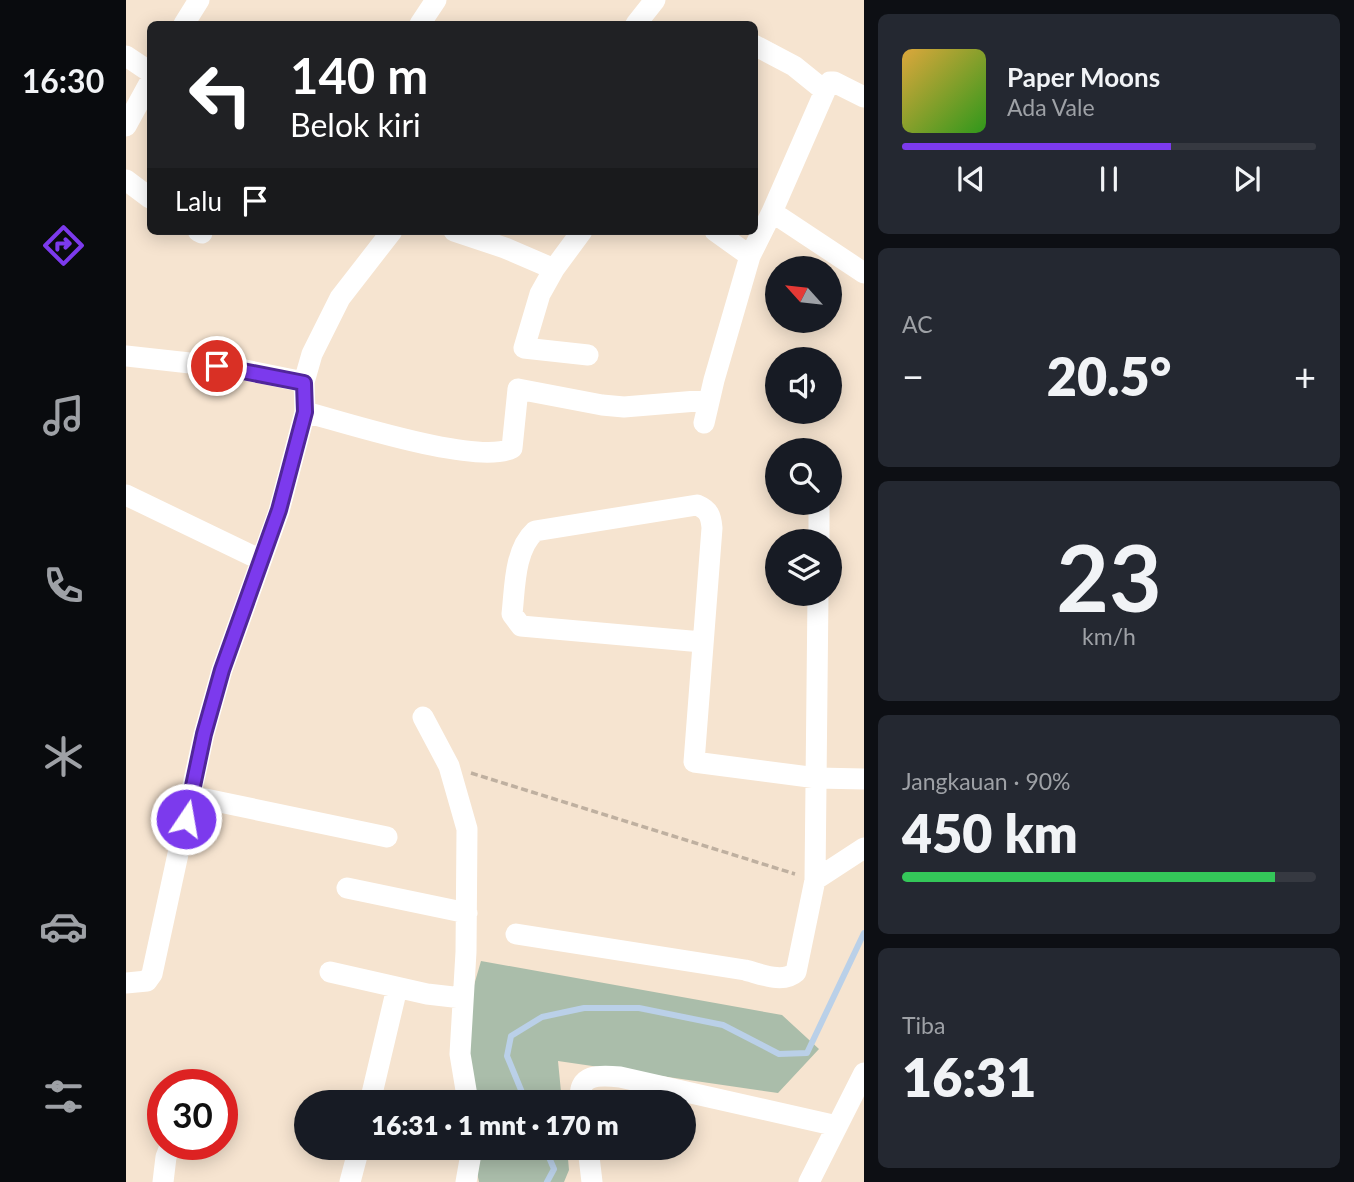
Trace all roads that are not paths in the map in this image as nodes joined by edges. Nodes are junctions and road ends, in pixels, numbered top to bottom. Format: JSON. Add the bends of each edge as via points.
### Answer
{"nodes":[{"id":1,"x":199,"y":0,"type":"edge"},
{"id":2,"x":436,"y":0,"type":"edge"},
{"id":3,"x":654,"y":0,"type":"edge"},
{"id":4,"x":186,"y":21,"type":"edge"},
{"id":5,"x":422,"y":21,"type":"edge"},
{"id":6,"x":638,"y":21,"type":"edge"},
{"id":7,"x":758,"y":47,"type":"edge"},
{"id":8,"x":126,"y":56,"type":"edge"},
{"id":9,"x":147,"y":70,"type":"edge"},
{"id":10,"x":147,"y":88,"type":"edge"},
{"id":11,"x":825,"y":91,"type":"junction"},
{"id":12,"x":864,"y":97,"type":"edge"},
{"id":13,"x":126,"y":126,"type":"edge"},
{"id":14,"x":126,"y":180,"type":"edge"},
{"id":15,"x":147,"y":196,"type":"edge"},
{"id":16,"x":772,"y":212,"type":"junction"},
{"id":17,"x":389,"y":235,"type":"edge"},
{"id":18,"x":470,"y":235,"type":"edge"},
{"id":19,"x":579,"y":235,"type":"edge"},
{"id":20,"x":721,"y":235,"type":"edge"},
{"id":21,"x":750,"y":256,"type":"junction"},
{"id":22,"x":554,"y":269,"type":"junction"},
{"id":23,"x":864,"y":271,"type":"edge"},
{"id":24,"x":588,"y":355,"type":"dead end"},
{"id":25,"x":126,"y":356,"type":"edge"},
{"id":26,"x":304,"y":383,"type":"junction"},
{"id":27,"x":709,"y":400,"type":"junction"},
{"id":28,"x":305,"y":412,"type":"junction"},
{"id":29,"x":704,"y":423,"type":"dead end"},
{"id":30,"x":126,"y":495,"type":"edge"},
{"id":31,"x":261,"y":560,"type":"junction"},
{"id":32,"x":818,"y":606,"type":"edge"},
{"id":33,"x":702,"y":642,"type":"junction"},
{"id":34,"x":422,"y":717,"type":"dead end"},
{"id":35,"x":817,"y":778,"type":"junction"},
{"id":36,"x":864,"y":779,"type":"edge"},
{"id":37,"x":191,"y":796,"type":"junction"},
{"id":38,"x":387,"y":837,"type":"dead end"},
{"id":39,"x":864,"y":848,"type":"edge"},
{"id":40,"x":815,"y":880,"type":"junction"},
{"id":41,"x":347,"y":888,"type":"dead end"},
{"id":42,"x":467,"y":913,"type":"junction"},
{"id":43,"x":516,"y":934,"type":"dead end"},
{"id":44,"x":330,"y":972,"type":"dead end"},
{"id":45,"x":126,"y":983,"type":"edge"},
{"id":46,"x":397,"y":988,"type":"junction"},
{"id":47,"x":462,"y":998,"type":"junction"},
{"id":48,"x":864,"y":1073,"type":"edge"},
{"id":49,"x":373,"y":1090,"type":"edge"},
{"id":50,"x":466,"y":1090,"type":"edge"},
{"id":51,"x":582,"y":1090,"type":"edge"},
{"id":52,"x":678,"y":1090,"type":"edge"},
{"id":53,"x":696,"y":1094,"type":"edge"},
{"id":54,"x":837,"y":1126,"type":"junction"},
{"id":55,"x":166,"y":1160,"type":"edge"},
{"id":56,"x":356,"y":1160,"type":"edge"},
{"id":57,"x":470,"y":1160,"type":"edge"},
{"id":58,"x":589,"y":1160,"type":"edge"},
{"id":59,"x":163,"y":1182,"type":"edge"},
{"id":60,"x":350,"y":1182,"type":"edge"},
{"id":61,"x":466,"y":1182,"type":"edge"},
{"id":62,"x":592,"y":1182,"type":"edge"},
{"id":63,"x":809,"y":1182,"type":"edge"}],
"edges":[{"from":1,"to":4,"type":"street"},
{"from":2,"to":5,"type":"street"},
{"from":3,"to":6,"type":"street"},
{"from":7,"to":11,"type":"street","via":[[794,65]]},
{"from":8,"to":9,"type":"street"},
{"from":10,"to":13,"type":"street"},
{"from":11,"to":12,"type":"street","via":[[834,82]]},
{"from":11,"to":16,"type":"street"},
{"from":14,"to":15,"type":"street"},
{"from":16,"to":21,"type":"street"},
{"from":16,"to":23,"type":"street"},
{"from":17,"to":26,"type":"street","via":[[340,298],[312,354]]},
{"from":18,"to":22,"type":"street"},
{"from":19,"to":22,"type":"street"},
{"from":20,"to":21,"type":"street"},
{"from":21,"to":27,"type":"street"},
{"from":22,"to":24,"type":"street","via":[[540,294],[524,348]]},
{"from":25,"to":26,"type":"street"},
{"from":26,"to":28,"type":"street"},
{"from":27,"to":28,"type":"street","via":[[624,407],[518,389],[512,448],[495,453],[445,448]]},
{"from":27,"to":29,"type":"street"},
{"from":28,"to":31,"type":"street"},
{"from":30,"to":31,"type":"street"},
{"from":31,"to":37,"type":"street","via":[[222,670]]},
{"from":32,"to":35,"type":"street"},
{"from":33,"to":33,"type":"street","via":[[521,626],[512,614],[528,538],[535,531],[697,505],[704,508],[712,528]]},
{"from":33,"to":35,"type":"street","via":[[694,762]]},
{"from":34,"to":42,"type":"street","via":[[449,766],[467,829]]},
{"from":35,"to":36,"type":"street"},
{"from":35,"to":40,"type":"street"},
{"from":37,"to":38,"type":"street"},
{"from":37,"to":45,"type":"street","via":[[152,975],[147,981]]},
{"from":39,"to":40,"type":"street"},
{"from":40,"to":43,"type":"street","via":[[803,947],[790,978]]},
{"from":41,"to":42,"type":"street"},
{"from":42,"to":47,"type":"street"},
{"from":44,"to":46,"type":"street"},
{"from":46,"to":47,"type":"street"},
{"from":46,"to":49,"type":"street"},
{"from":47,"to":50,"type":"street","via":[[460,1054]]},
{"from":48,"to":54,"type":"street"},
{"from":51,"to":52,"type":"street","via":[[596,1075]]},
{"from":53,"to":54,"type":"street"},
{"from":54,"to":63,"type":"street"},
{"from":55,"to":59,"type":"street"},
{"from":56,"to":60,"type":"street"},
{"from":57,"to":61,"type":"street"},
{"from":58,"to":62,"type":"street"}]}
